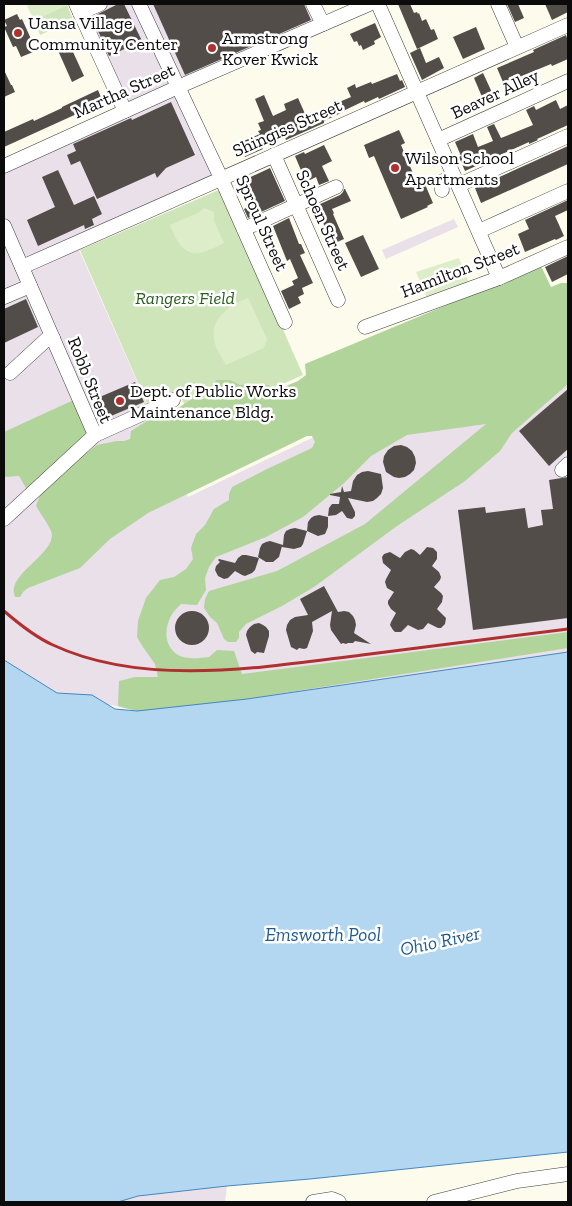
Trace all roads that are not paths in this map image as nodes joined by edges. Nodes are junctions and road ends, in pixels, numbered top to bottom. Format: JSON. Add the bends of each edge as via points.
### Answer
{"nodes":[{"id":1,"x":100,"y":4,"type":"edge"},
{"id":2,"x":139,"y":4,"type":"edge"},
{"id":3,"x":313,"y":4,"type":"edge"},
{"id":4,"x":369,"y":4,"type":"edge"},
{"id":5,"x":378,"y":4,"type":"edge"},
{"id":6,"x":498,"y":4,"type":"edge"},
{"id":7,"x":78,"y":8,"type":"edge"},
{"id":8,"x":322,"y":24,"type":"junction"},
{"id":9,"x":567,"y":29,"type":"edge"},
{"id":10,"x":517,"y":47,"type":"junction"},
{"id":11,"x":568,"y":81,"type":"edge"},
{"id":12,"x":178,"y":87,"type":"junction"},
{"id":13,"x":417,"y":91,"type":"junction"},
{"id":14,"x":125,"y":111,"type":"junction"},
{"id":15,"x":568,"y":136,"type":"edge"},
{"id":16,"x":438,"y":140,"type":"junction"},
{"id":17,"x":274,"y":155,"type":"junction"},
{"id":18,"x":4,"y":166,"type":"edge"},
{"id":19,"x":221,"y":178,"type":"junction"},
{"id":20,"x":456,"y":181,"type":"junction"},
{"id":21,"x":336,"y":187,"type":"dead end"},
{"id":22,"x":442,"y":190,"type":"dead end"},
{"id":23,"x":568,"y":191,"type":"edge"},
{"id":24,"x":296,"y":206,"type":"junction"},
{"id":25,"x":4,"y":226,"type":"edge"},
{"id":26,"x":244,"y":229,"type":"junction"},
{"id":27,"x":479,"y":231,"type":"junction"},
{"id":28,"x":568,"y":247,"type":"edge"},
{"id":29,"x":22,"y":267,"type":"junction"},
{"id":30,"x":499,"y":278,"type":"junction"},
{"id":31,"x":30,"y":286,"type":"junction"},
{"id":32,"x":4,"y":297,"type":"edge"},
{"id":33,"x":338,"y":300,"type":"dead end"},
{"id":34,"x":285,"y":322,"type":"dead end"},
{"id":35,"x":365,"y":327,"type":"dead end"},
{"id":36,"x":53,"y":338,"type":"junction"},
{"id":37,"x":10,"y":373,"type":"dead end"},
{"id":38,"x":173,"y":400,"type":"dead end"},
{"id":39,"x":95,"y":434,"type":"junction"},
{"id":40,"x":4,"y":518,"type":"edge"},
{"id":41,"x":568,"y":1174,"type":"edge"},
{"id":42,"x":313,"y":1202,"type":"edge"},
{"id":43,"x":340,"y":1202,"type":"edge"},
{"id":44,"x":434,"y":1202,"type":"edge"}],
"edges":[{"from":1,"to":7,"type":"street"},
{"from":2,"to":12,"type":"street","name":"Sproul Street"},
{"from":3,"to":8,"type":"street"},
{"from":4,"to":8,"type":"street","name":"Martha Street"},
{"from":5,"to":13,"type":"street"},
{"from":6,"to":10,"type":"street"},
{"from":7,"to":14,"type":"street"},
{"from":8,"to":12,"type":"street","name":"Martha Street"},
{"from":9,"to":10,"type":"street","name":"Shingiss Street"},
{"from":10,"to":13,"type":"street","name":"Shingiss Street"},
{"from":11,"to":16,"type":"street","name":"Beaver Alley"},
{"from":12,"to":14,"type":"street","name":"Martha Street"},
{"from":12,"to":19,"type":"street","name":"Sproul Street"},
{"from":13,"to":16,"type":"street"},
{"from":13,"to":17,"type":"street","name":"Shingiss Street"},
{"from":14,"to":18,"type":"street","name":"Martha Street"},
{"from":15,"to":20,"type":"street"},
{"from":16,"to":20,"type":"street"},
{"from":17,"to":19,"type":"street","name":"Shingiss Street"},
{"from":17,"to":24,"type":"street","name":"Schoen Street"},
{"from":19,"to":26,"type":"street","name":"Sproul Street"},
{"from":19,"to":29,"type":"street","name":"Shingiss Street"},
{"from":20,"to":22,"type":"street","via":[[443,182]]},
{"from":20,"to":27,"type":"street"},
{"from":21,"to":24,"type":"street"},
{"from":23,"to":27,"type":"street"},
{"from":24,"to":26,"type":"street"},
{"from":24,"to":33,"type":"street","name":"Schoen Street"},
{"from":25,"to":29,"type":"street","name":"Robb Street"},
{"from":26,"to":34,"type":"street","name":"Sproul Street"},
{"from":27,"to":30,"type":"street"},
{"from":28,"to":30,"type":"street","name":"Hamilton Street"},
{"from":29,"to":31,"type":"street","name":"Robb Street"},
{"from":30,"to":35,"type":"street","name":"Hamilton Street"},
{"from":31,"to":32,"type":"street"},
{"from":31,"to":36,"type":"street","name":"Robb Street"},
{"from":36,"to":37,"type":"street","via":[[47,339]]},
{"from":36,"to":39,"type":"street","name":"Robb Street"},
{"from":38,"to":39,"type":"street"},
{"from":39,"to":40,"type":"street","name":"Robb Street"},
{"from":41,"to":44,"type":"street","via":[[517,1181]]},
{"from":42,"to":43,"type":"street","via":[[332,1199]]}]}
